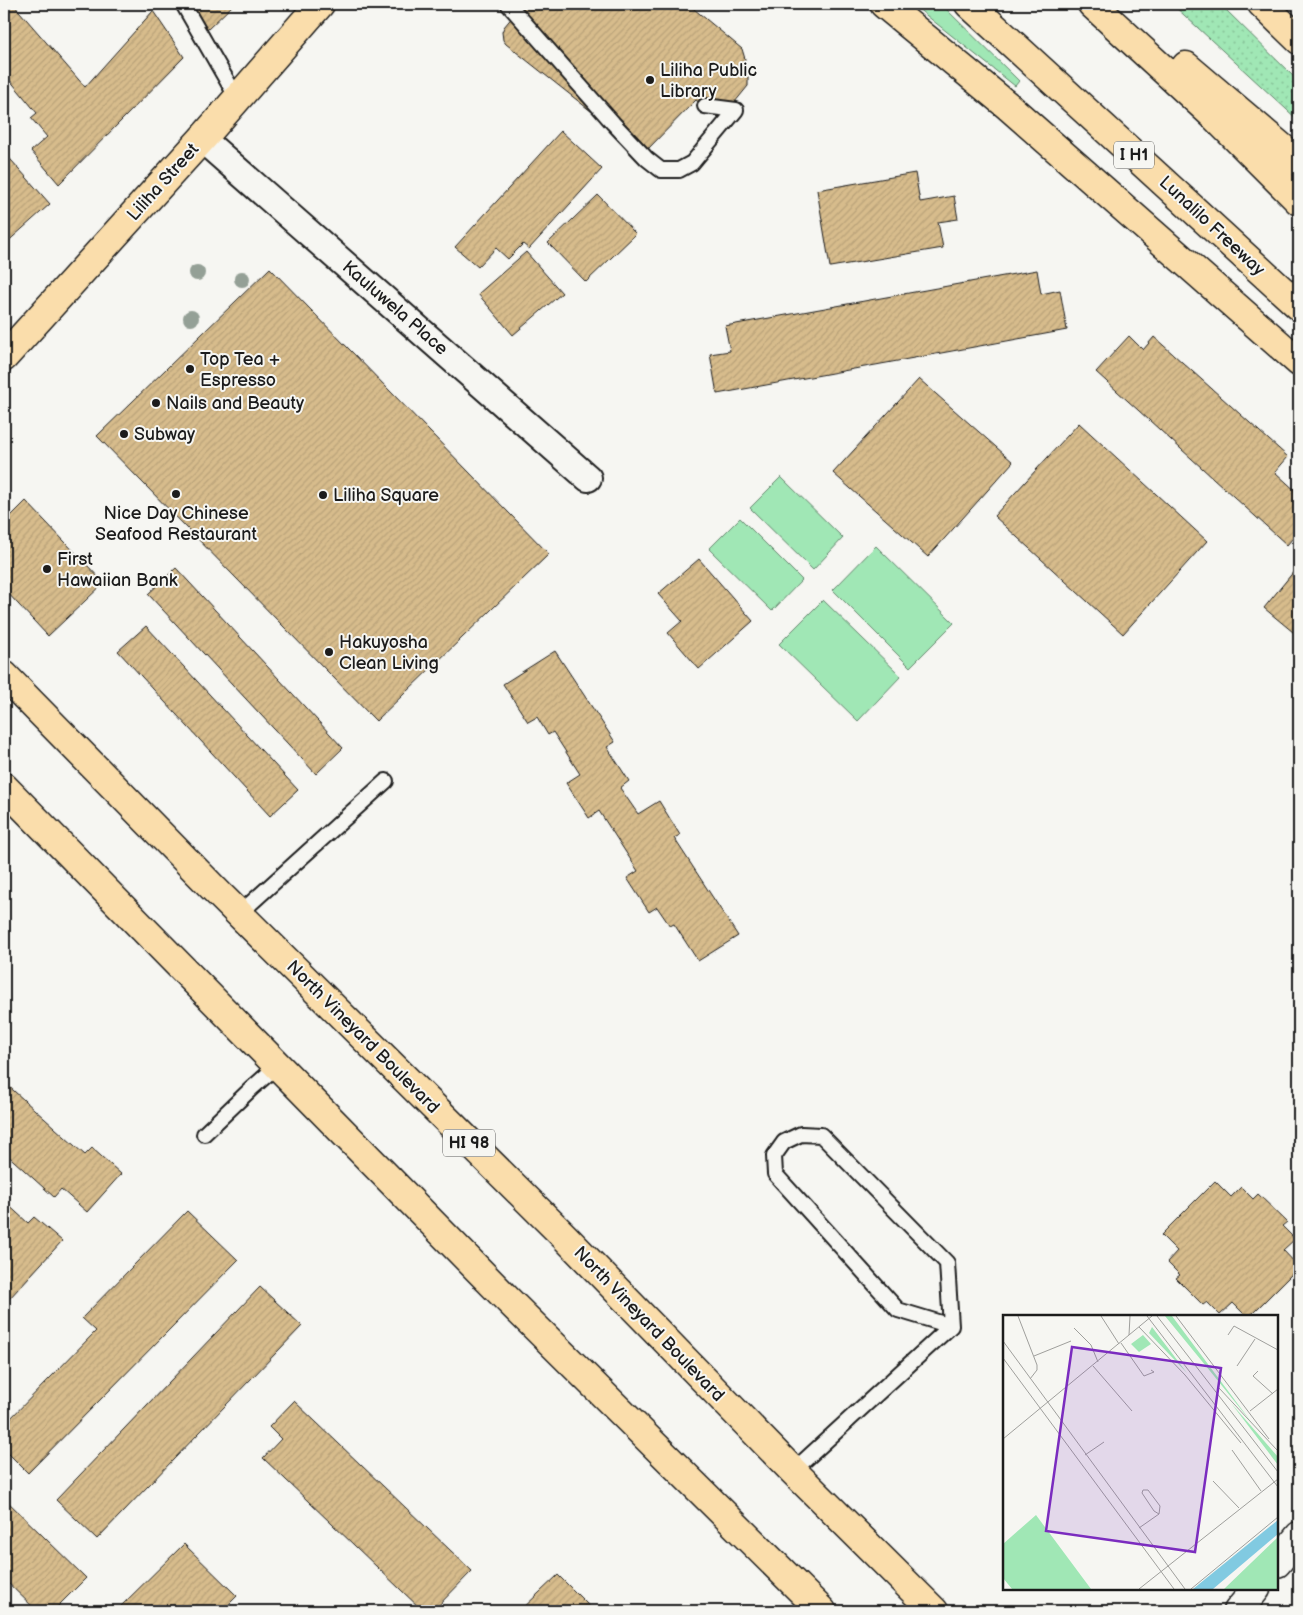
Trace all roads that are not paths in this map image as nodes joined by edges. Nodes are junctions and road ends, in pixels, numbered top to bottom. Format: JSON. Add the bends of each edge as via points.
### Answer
{"nodes":[{"id":1,"x":183,"y":4,"type":"edge"},
{"id":2,"x":320,"y":4,"type":"edge"},
{"id":3,"x":508,"y":4,"type":"edge"},
{"id":4,"x":884,"y":4,"type":"edge"},
{"id":5,"x":969,"y":4,"type":"edge"},
{"id":6,"x":1092,"y":4,"type":"edge"},
{"id":7,"x":1111,"y":4,"type":"edge"},
{"id":8,"x":1262,"y":4,"type":"edge"},
{"id":9,"x":1299,"y":40,"type":"edge"},
{"id":10,"x":236,"y":98,"type":"junction"},
{"id":11,"x":704,"y":106,"type":"dead end"},
{"id":12,"x":202,"y":138,"type":"junction"},
{"id":13,"x":1299,"y":162,"type":"edge"},
{"id":14,"x":1299,"y":201,"type":"edge"},
{"id":15,"x":1299,"y":306,"type":"edge"},
{"id":16,"x":4,"y":357,"type":"edge"},
{"id":17,"x":1299,"y":362,"type":"edge"},
{"id":18,"x":588,"y":478,"type":"dead end"},
{"id":19,"x":4,"y":675,"type":"edge"},
{"id":20,"x":386,"y":782,"type":"dead end"},
{"id":21,"x":4,"y":786,"type":"edge"},
{"id":22,"x":239,"y":914,"type":"junction"},
{"id":23,"x":277,"y":1066,"type":"junction"},
{"id":24,"x":204,"y":1134,"type":"dead end"},
{"id":25,"x":951,"y":1326,"type":"junction"},
{"id":26,"x":793,"y":1471,"type":"junction"},
{"id":27,"x":1299,"y":1536,"type":"edge"},
{"id":28,"x":1278,"y":1562,"type":"edge"},
{"id":29,"x":1255,"y":1590,"type":"edge"},
{"id":30,"x":822,"y":1611,"type":"edge"},
{"id":31,"x":934,"y":1611,"type":"edge"},
{"id":32,"x":1238,"y":1611,"type":"edge"}],
"edges":[{"from":1,"to":10,"type":"lane"},
{"from":2,"to":10,"type":"main road","name":"Liliha Street"},
{"from":3,"to":11,"type":"lane","via":[[613,123],[662,170],[678,170],[692,163],[736,110]]},
{"from":4,"to":17,"type":"main road","via":[[1008,106]]},
{"from":5,"to":15,"type":"main road","name":"Lunalilo Freeway","number":"I H1"},
{"from":6,"to":14,"type":"main road","via":[[1215,117]]},
{"from":7,"to":13,"type":"main road"},
{"from":8,"to":9,"type":"main road"},
{"from":10,"to":12,"type":"main road","name":"Liliha Street"},
{"from":12,"to":16,"type":"main road","name":"Liliha Street"},
{"from":12,"to":18,"type":"street","name":"Kauluwela Place"},
{"from":19,"to":22,"type":"main road","name":"North Vineyard Boulevard","number":"HI 98"},
{"from":20,"to":22,"type":"lane"},
{"from":21,"to":23,"type":"main road"},
{"from":22,"to":26,"type":"main road","name":"North Vineyard Boulevard","number":"HI 98","via":[[565,1237]]},
{"from":23,"to":24,"type":"lane"},
{"from":23,"to":30,"type":"main road"},
{"from":25,"to":25,"type":"lane","via":[[947,1263],[821,1135],[801,1134],[784,1142],[774,1156],[775,1174],[891,1303],[898,1310]]},
{"from":25,"to":26,"type":"lane"},
{"from":26,"to":31,"type":"main road","name":"North Vineyard Boulevard","number":"HI 98"},
{"from":27,"to":28,"type":"street"},
{"from":29,"to":32,"type":"street"}]}
